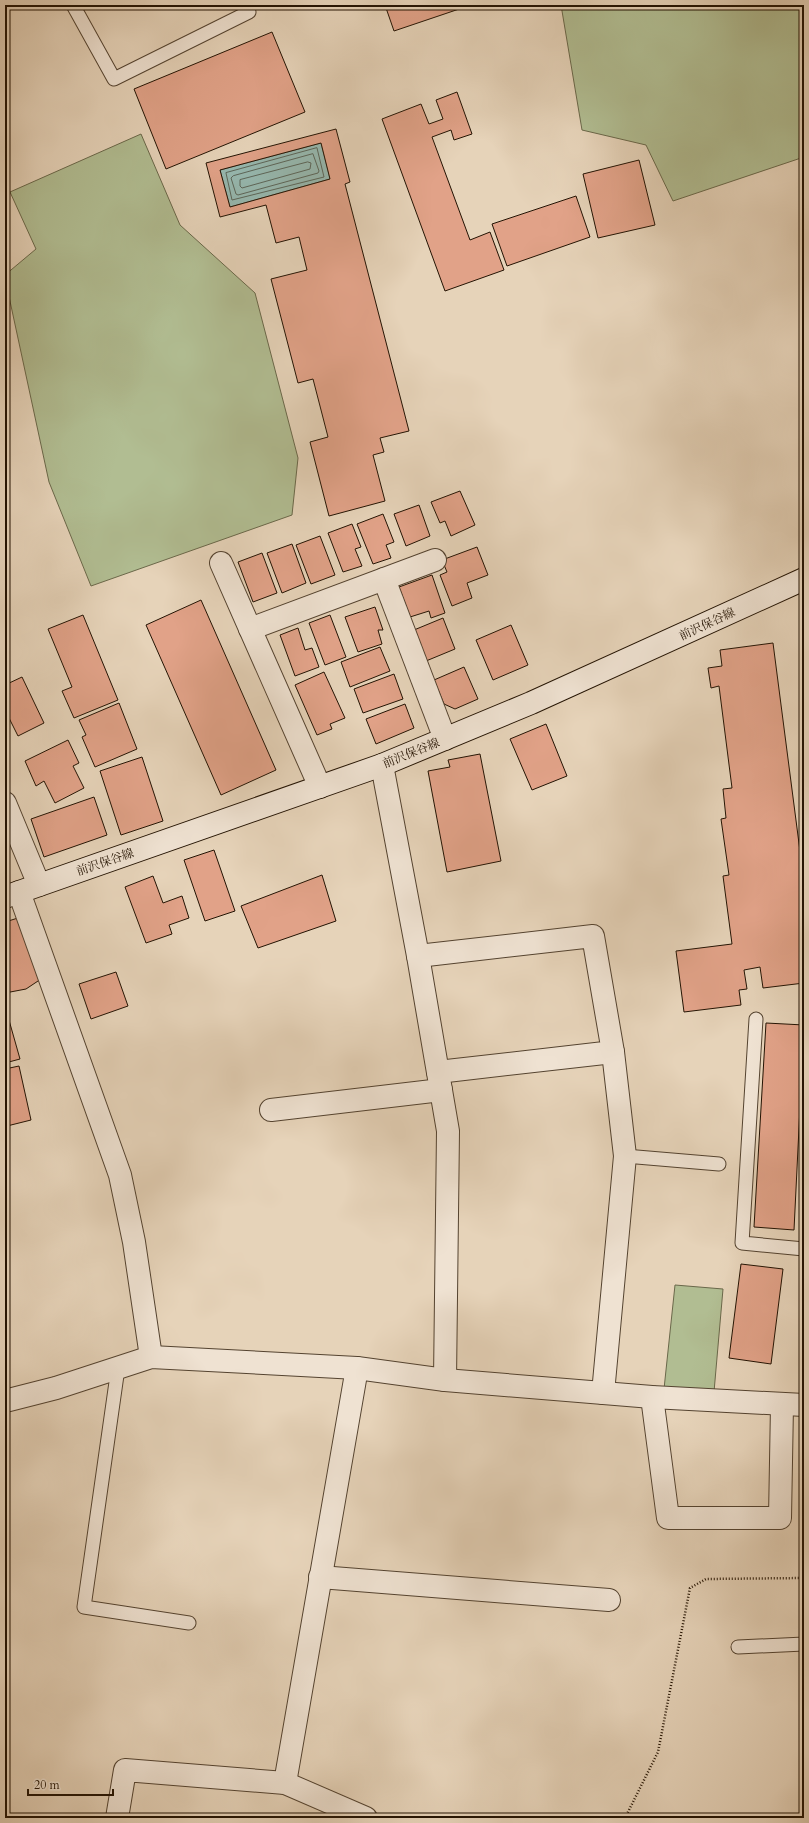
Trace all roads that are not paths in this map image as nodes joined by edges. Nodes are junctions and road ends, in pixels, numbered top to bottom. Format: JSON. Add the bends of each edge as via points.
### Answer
{"nodes":[{"id":1,"x":73,"y":5,"type":"edge"},
{"id":2,"x":245,"y":5,"type":"edge"},
{"id":3,"x":435,"y":560,"type":"dead end"},
{"id":4,"x":221,"y":563,"type":"dead end"},
{"id":5,"x":384,"y":579,"type":"junction"},
{"id":6,"x":804,"y":579,"type":"edge"},
{"id":7,"x":250,"y":630,"type":"junction"},
{"id":8,"x":445,"y":739,"type":"junction"},
{"id":9,"x":382,"y":765,"type":"junction"},
{"id":10,"x":320,"y":787,"type":"junction"},
{"id":11,"x":5,"y":803,"type":"edge"},
{"id":12,"x":21,"y":891,"type":"edge"},
{"id":13,"x":418,"y":956,"type":"junction"},
{"id":14,"x":756,"y":1019,"type":"dead end"},
{"id":15,"x":612,"y":1052,"type":"junction"},
{"id":16,"x":439,"y":1081,"type":"junction"},
{"id":17,"x":271,"y":1110,"type":"dead end"},
{"id":18,"x":625,"y":1156,"type":"junction"},
{"id":19,"x":719,"y":1164,"type":"dead end"},
{"id":20,"x":804,"y":1249,"type":"edge"},
{"id":21,"x":151,"y":1357,"type":"junction"},
{"id":22,"x":118,"y":1368,"type":"junction"},
{"id":23,"x":357,"y":1368,"type":"junction"},
{"id":24,"x":445,"y":1380,"type":"junction"},
{"id":25,"x":603,"y":1393,"type":"junction"},
{"id":26,"x":652,"y":1397,"type":"junction"},
{"id":27,"x":5,"y":1401,"type":"edge"},
{"id":28,"x":804,"y":1404,"type":"edge"},
{"id":29,"x":782,"y":1405,"type":"junction"},
{"id":30,"x":320,"y":1577,"type":"junction"},
{"id":31,"x":609,"y":1600,"type":"dead end"},
{"id":32,"x":189,"y":1623,"type":"dead end"},
{"id":33,"x":804,"y":1644,"type":"edge"},
{"id":34,"x":738,"y":1647,"type":"dead end"},
{"id":35,"x":284,"y":1783,"type":"junction"},
{"id":36,"x":117,"y":1818,"type":"edge"},
{"id":37,"x":366,"y":1818,"type":"edge"}],
"edges":[{"from":1,"to":2,"type":"lane","via":[[114,79],[249,12]]},
{"from":3,"to":5,"type":"street"},
{"from":4,"to":7,"type":"street"},
{"from":5,"to":7,"type":"street"},
{"from":5,"to":8,"type":"street"},
{"from":6,"to":8,"type":"street","name":"前沢保谷線","via":[[531,703]]},
{"from":7,"to":10,"type":"street"},
{"from":8,"to":9,"type":"street","name":"前沢保谷線"},
{"from":9,"to":10,"type":"street","name":"前沢保谷線"},
{"from":9,"to":13,"type":"street"},
{"from":10,"to":12,"type":"street","name":"前沢保谷線"},
{"from":11,"to":12,"type":"street"},
{"from":12,"to":21,"type":"street","via":[[120,1175],[134,1242]]},
{"from":13,"to":15,"type":"street","via":[[593,936]]},
{"from":13,"to":16,"type":"street"},
{"from":14,"to":20,"type":"lane","via":[[742,1243]]},
{"from":15,"to":16,"type":"street"},
{"from":15,"to":18,"type":"street"},
{"from":16,"to":17,"type":"street"},
{"from":16,"to":24,"type":"street","via":[[448,1131]]},
{"from":18,"to":19,"type":"lane"},
{"from":18,"to":25,"type":"street"},
{"from":21,"to":22,"type":"street"},
{"from":21,"to":23,"type":"street"},
{"from":22,"to":27,"type":"street"},
{"from":22,"to":32,"type":"lane","via":[[84,1607]]},
{"from":23,"to":24,"type":"street"},
{"from":23,"to":30,"type":"street"},
{"from":24,"to":25,"type":"street"},
{"from":25,"to":26,"type":"street"},
{"from":26,"to":29,"type":"street"},
{"from":26,"to":29,"type":"street","via":[[668,1518],[780,1518]]},
{"from":28,"to":29,"type":"street"},
{"from":30,"to":31,"type":"street"},
{"from":30,"to":35,"type":"street"},
{"from":33,"to":34,"type":"lane"},
{"from":35,"to":36,"type":"street","via":[[125,1770]]},
{"from":35,"to":37,"type":"street"}]}
